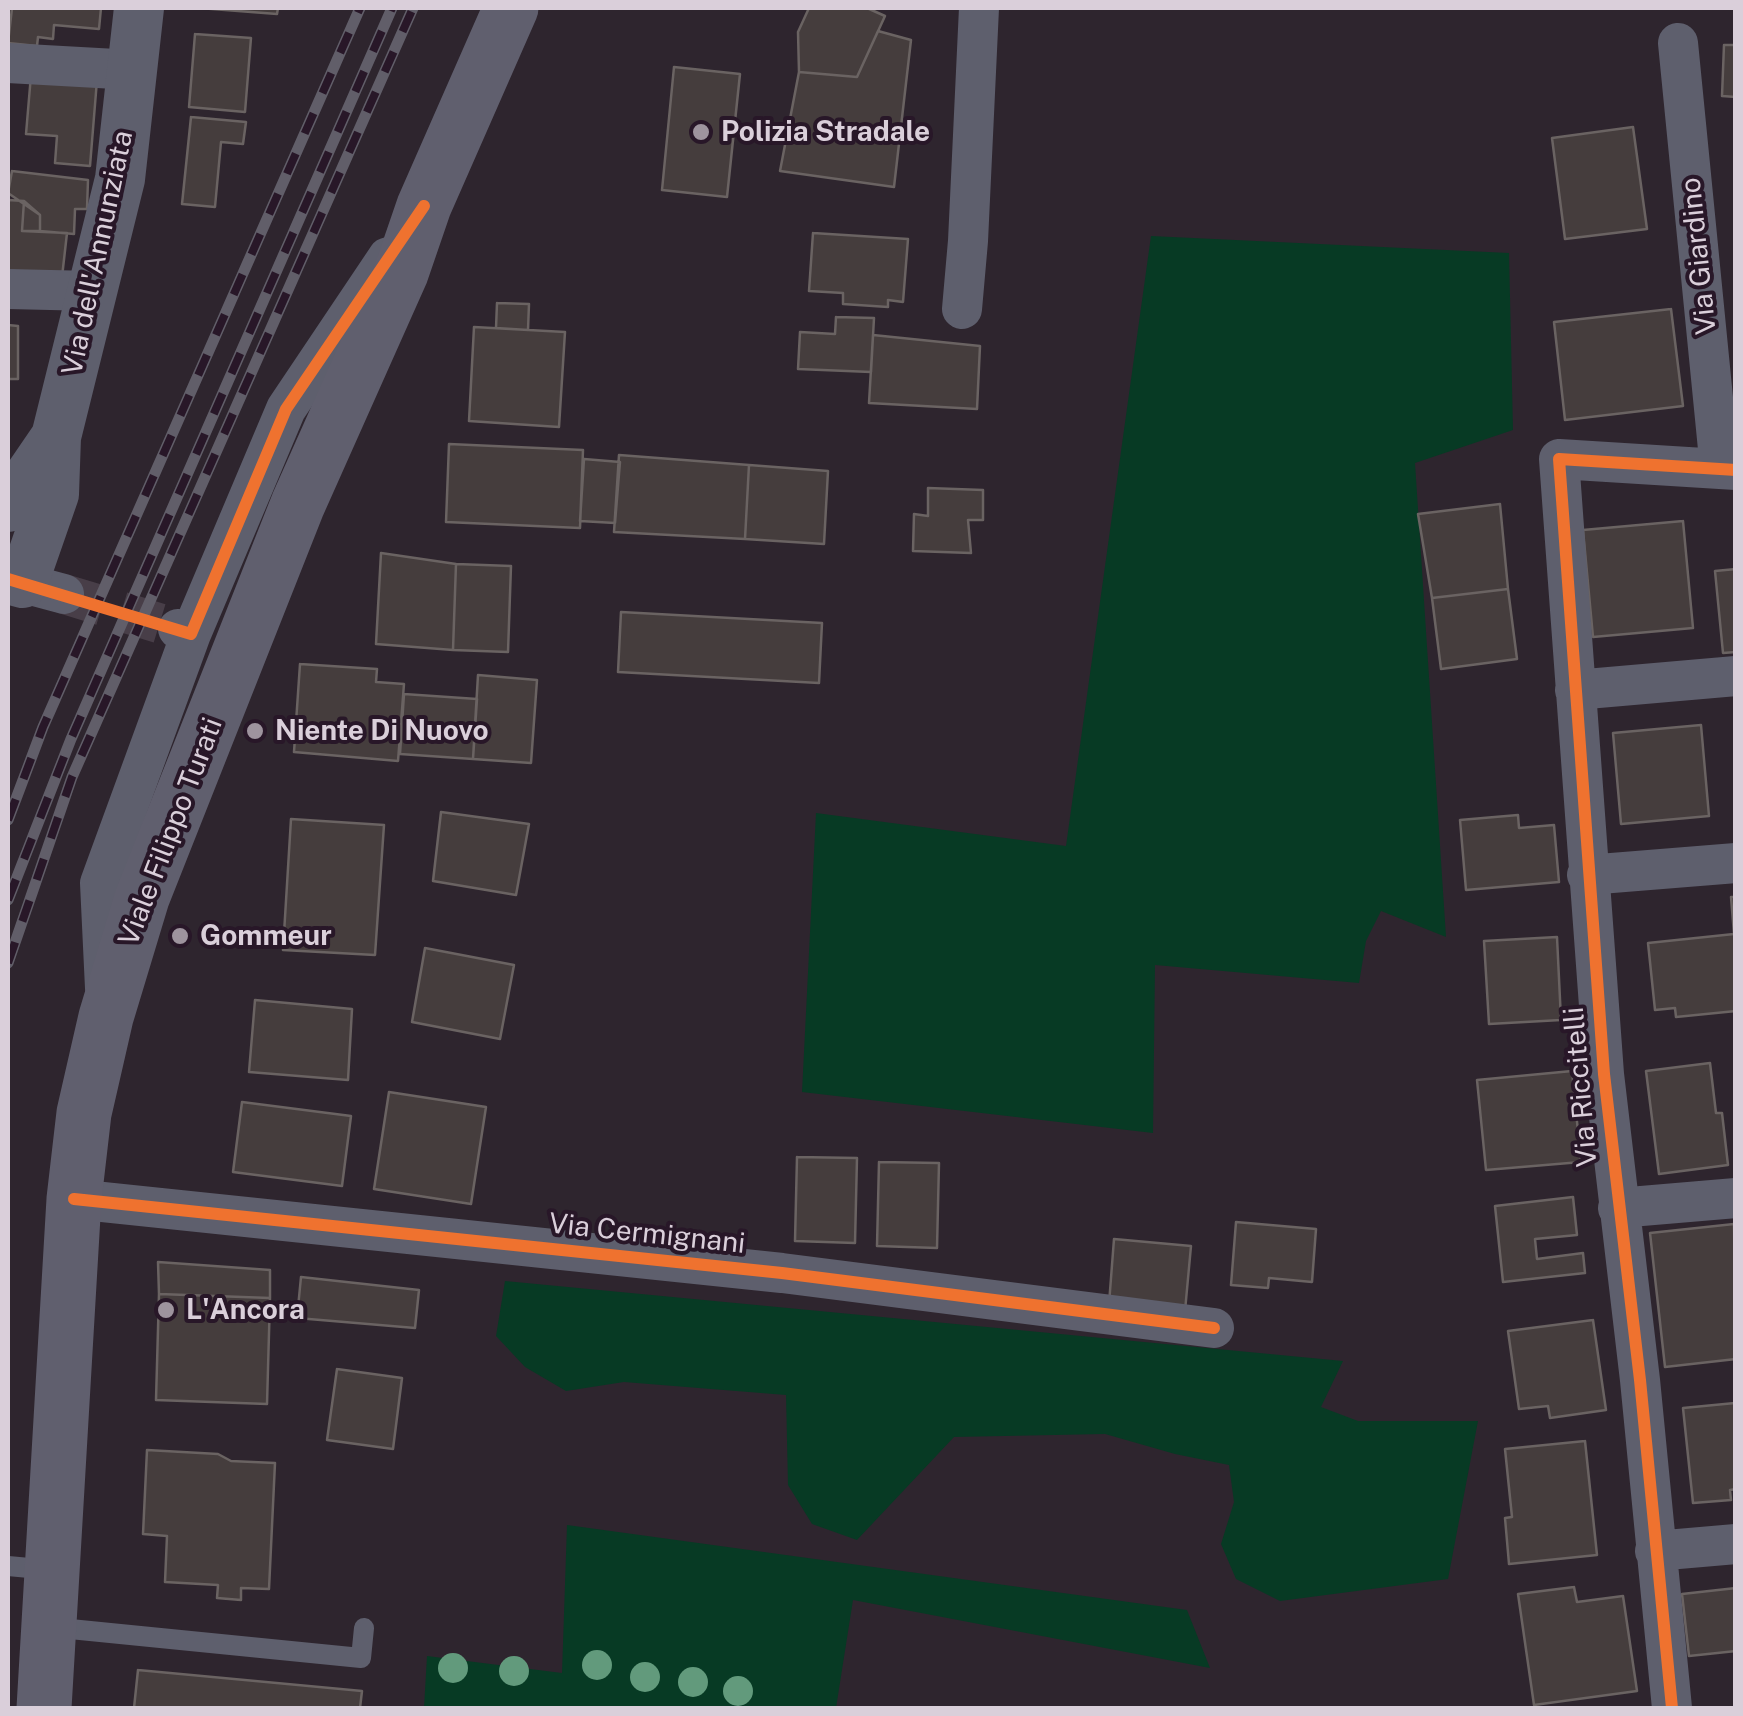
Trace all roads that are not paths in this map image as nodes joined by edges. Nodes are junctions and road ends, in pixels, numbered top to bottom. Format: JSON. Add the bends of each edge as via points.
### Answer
{"nodes":[{"id":1,"x":139,"y":8,"type":"edge"},
{"id":2,"x":512,"y":8,"type":"edge"},
{"id":3,"x":978,"y":8,"type":"edge"},
{"id":4,"x":1678,"y":43,"type":"dead end"},
{"id":5,"x":8,"y":63,"type":"edge"},
{"id":6,"x":134,"y":70,"type":"junction"},
{"id":7,"x":424,"y":206,"type":"junction"},
{"id":8,"x":8,"y":289,"type":"edge"},
{"id":9,"x":94,"y":291,"type":"junction"},
{"id":10,"x":962,"y":308,"type":"dead end"},
{"id":11,"x":56,"y":437,"type":"junction"},
{"id":12,"x":1558,"y":459,"type":"joint"},
{"id":13,"x":1728,"y":469,"type":"edge"},
{"id":14,"x":8,"y":507,"type":"edge"},
{"id":15,"x":32,"y":585,"type":"edge"},
{"id":16,"x":1736,"y":676,"type":"edge"},
{"id":17,"x":1576,"y":690,"type":"junction"},
{"id":18,"x":1736,"y":862,"type":"edge"},
{"id":19,"x":1588,"y":875,"type":"junction"},
{"id":20,"x":106,"y":1017,"type":"junction"},
{"id":21,"x":1736,"y":1198,"type":"edge"},
{"id":22,"x":74,"y":1199,"type":"junction"},
{"id":23,"x":1618,"y":1208,"type":"junction"},
{"id":24,"x":1214,"y":1328,"type":"dead end"},
{"id":25,"x":1736,"y":1544,"type":"edge"},
{"id":26,"x":1655,"y":1551,"type":"junction"},
{"id":27,"x":30,"y":1568,"type":"edge"},
{"id":28,"x":48,"y":1627,"type":"junction"},
{"id":29,"x":364,"y":1628,"type":"dead end"},
{"id":30,"x":44,"y":1708,"type":"edge"},
{"id":31,"x":1672,"y":1708,"type":"edge"}],
"edges":[{"from":1,"to":6,"type":"street","name":"Via dell'Annunziata"},
{"from":2,"to":7,"type":"main road","name":"Viale Filippo Turati"},
{"from":3,"to":10,"type":"street"},
{"from":4,"to":13,"type":"street","name":"Via Giardino"},
{"from":5,"to":6,"type":"street"},
{"from":6,"to":9,"type":"street","name":"Via dell'Annunziata","via":[[120,179]]},
{"from":7,"to":20,"type":"main road","name":"Viale Filippo Turati","via":[[142,898]]},
{"from":7,"to":20,"type":"street","via":[[286,409],[185,631],[100,883]]},
{"from":8,"to":9,"type":"street"},
{"from":9,"to":11,"type":"street","name":"Via dell'Annunziata"},
{"from":11,"to":14,"type":"street","name":"Via dell'Annunziata"},
{"from":11,"to":15,"type":"street","name":"Via dell'Annunziata","via":[[54,494]]},
{"from":12,"to":13,"type":"street","name":"Via Giardino"},
{"from":12,"to":17,"type":"street","name":"Via Riccitelli"},
{"from":16,"to":17,"type":"street"},
{"from":17,"to":19,"type":"street","name":"Via Riccitelli"},
{"from":18,"to":19,"type":"street"},
{"from":19,"to":23,"type":"street","name":"Via Riccitelli"},
{"from":20,"to":22,"type":"main road","name":"Viale Filippo Turati","via":[[84,1113]]},
{"from":21,"to":23,"type":"street"},
{"from":22,"to":24,"type":"street","name":"Via Cermignani","via":[[782,1273]]},
{"from":22,"to":27,"type":"main road","name":"Viale Filippo Turati"},
{"from":23,"to":26,"type":"street","name":"Via Riccitelli"},
{"from":25,"to":26,"type":"street"},
{"from":26,"to":31,"type":"street","name":"Via Riccitelli"},
{"from":27,"to":28,"type":"main road","name":"Viale Filippo Turati"},
{"from":28,"to":29,"type":"lane","via":[[361,1658]]},
{"from":28,"to":30,"type":"main road","name":"Viale Filippo Turati"}]}
